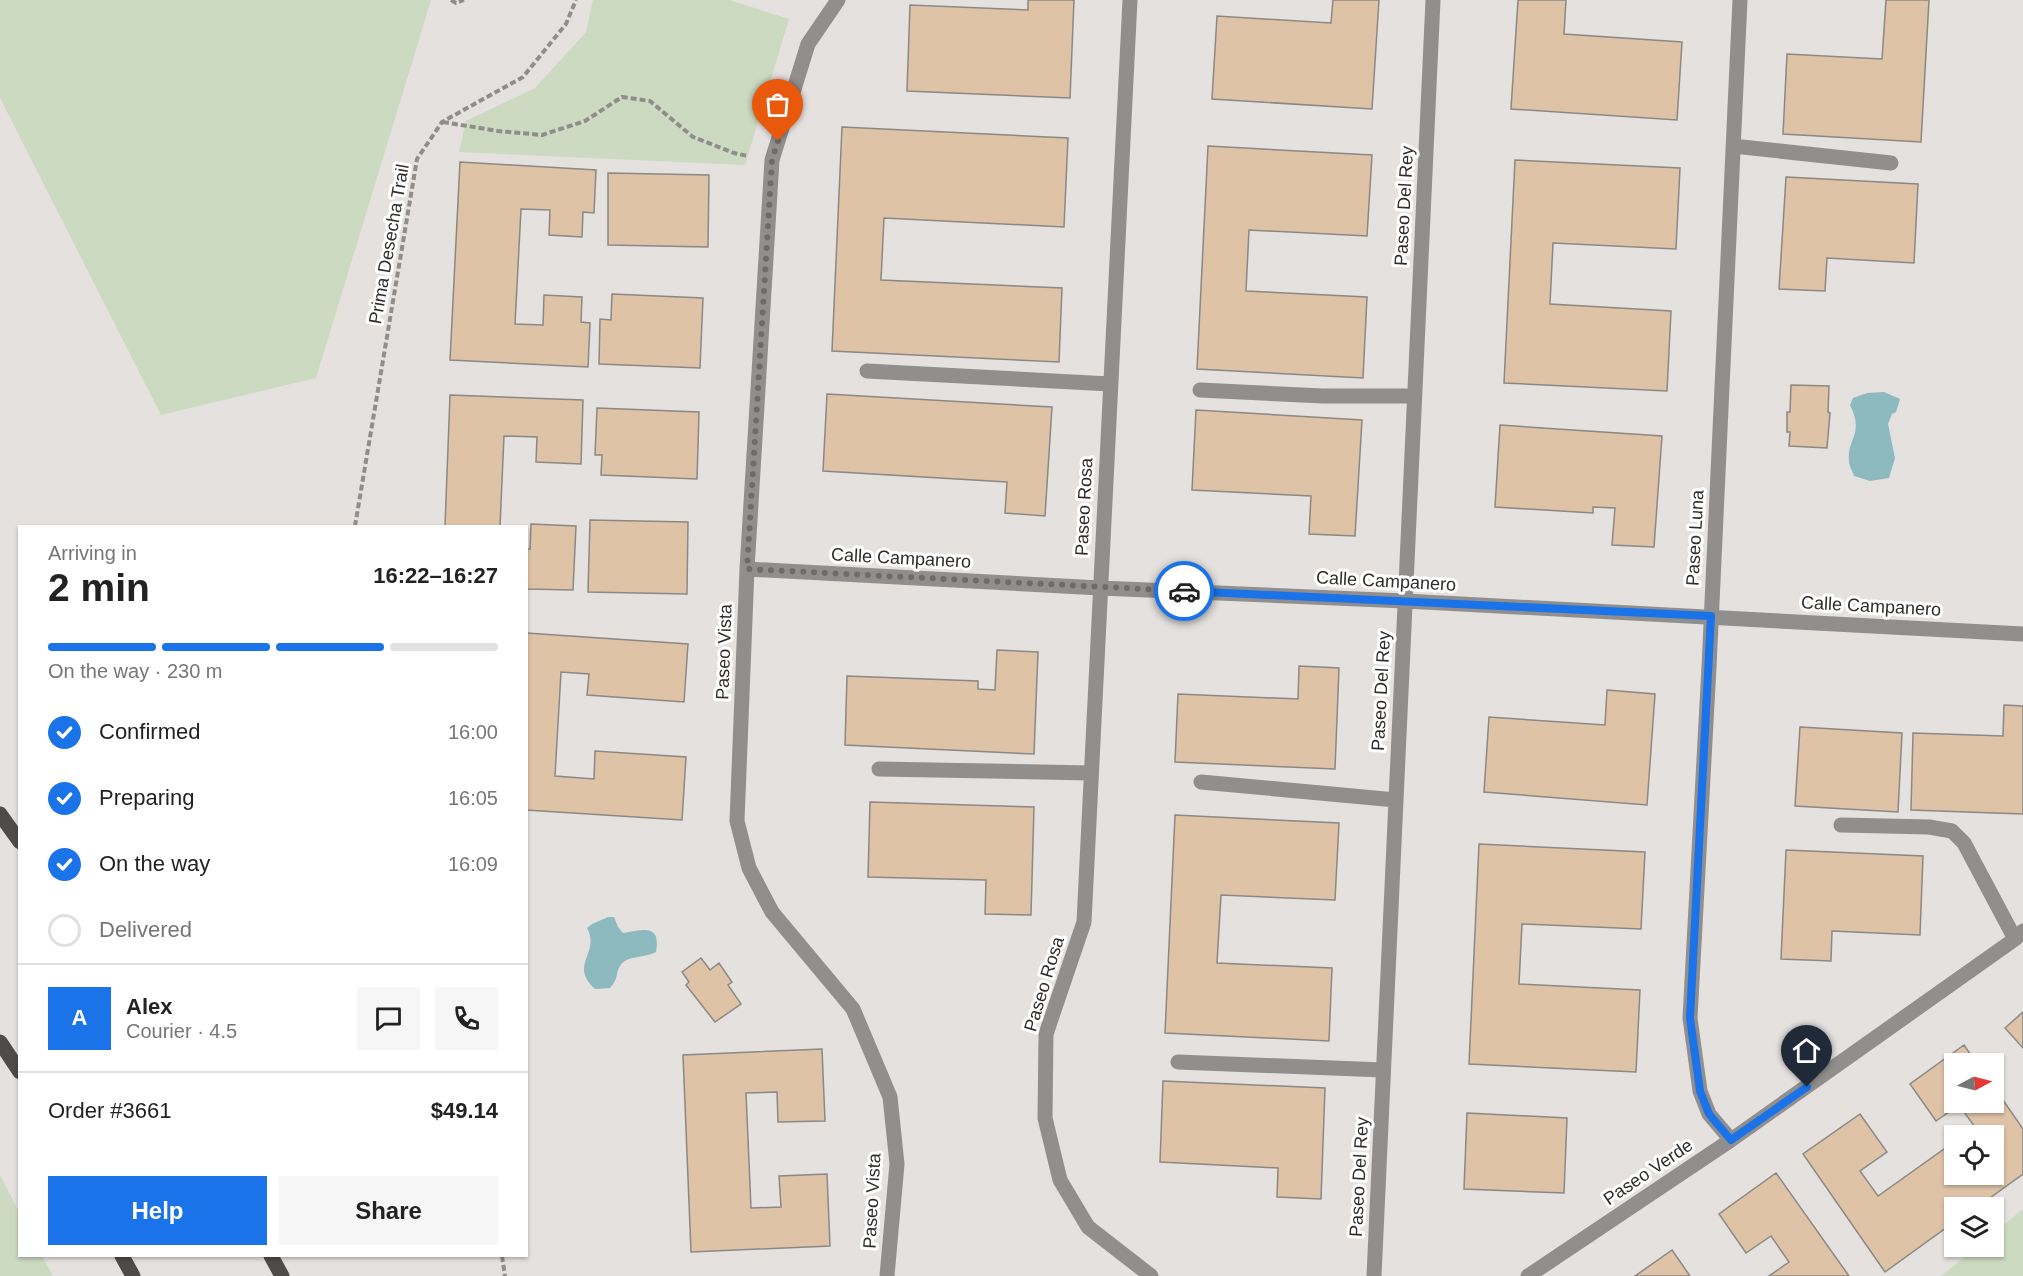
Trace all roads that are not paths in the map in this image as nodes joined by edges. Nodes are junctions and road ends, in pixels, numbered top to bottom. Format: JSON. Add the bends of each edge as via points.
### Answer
{"nodes":[{"id":1,"x":838,"y":0,"type":"edge"},
{"id":2,"x":1130,"y":0,"type":"edge"},
{"id":3,"x":1433,"y":0,"type":"edge"},
{"id":4,"x":1740,"y":0,"type":"edge"},
{"id":5,"x":1733,"y":146,"type":"junction"},
{"id":6,"x":1891,"y":163,"type":"dead end"},
{"id":7,"x":867,"y":371,"type":"dead end"},
{"id":8,"x":1110,"y":384,"type":"junction"},
{"id":9,"x":1200,"y":390,"type":"dead end"},
{"id":10,"x":1414,"y":396,"type":"junction"},
{"id":11,"x":747,"y":569,"type":"junction"},
{"id":12,"x":1100,"y":588,"type":"junction"},
{"id":13,"x":1405,"y":601,"type":"junction"},
{"id":14,"x":1711,"y":616,"type":"junction"},
{"id":15,"x":2023,"y":634,"type":"edge"},
{"id":16,"x":879,"y":769,"type":"dead end"},
{"id":17,"x":1091,"y":773,"type":"junction"},
{"id":18,"x":1202,"y":782,"type":"dead end"},
{"id":19,"x":1396,"y":800,"type":"junction"},
{"id":20,"x":0,"y":814,"type":"edge"},
{"id":21,"x":1841,"y":825,"type":"dead end"},
{"id":22,"x":18,"y":839,"type":"edge"},
{"id":23,"x":2019,"y":935,"type":"edge"},
{"id":24,"x":0,"y":1042,"type":"edge"},
{"id":25,"x":1178,"y":1062,"type":"dead end"},
{"id":26,"x":18,"y":1069,"type":"edge"},
{"id":27,"x":1383,"y":1070,"type":"junction"},
{"id":28,"x":1731,"y":1140,"type":"junction"},
{"id":29,"x":123,"y":1257,"type":"edge"},
{"id":30,"x":272,"y":1257,"type":"edge"},
{"id":31,"x":133,"y":1276,"type":"edge"},
{"id":32,"x":282,"y":1276,"type":"edge"},
{"id":33,"x":887,"y":1276,"type":"edge"},
{"id":34,"x":1151,"y":1276,"type":"edge"},
{"id":35,"x":1374,"y":1276,"type":"edge"},
{"id":36,"x":1528,"y":1276,"type":"edge"}],
"edges":[{"from":1,"to":11,"type":"street","name":"Paseo Vista","via":[[808,44],[772,160]]},
{"from":2,"to":8,"type":"street","name":"Paseo Rosa"},
{"from":3,"to":10,"type":"street","name":"Paseo Del Rey"},
{"from":4,"to":5,"type":"street","name":"Paseo Luna"},
{"from":5,"to":6,"type":"street"},
{"from":5,"to":14,"type":"street","name":"Paseo Luna"},
{"from":7,"to":8,"type":"street"},
{"from":8,"to":12,"type":"street","name":"Paseo Rosa"},
{"from":9,"to":10,"type":"street"},
{"from":10,"to":13,"type":"street","name":"Paseo Del Rey"},
{"from":11,"to":12,"type":"street","name":"Calle Campanero"},
{"from":11,"to":33,"type":"street","name":"Paseo Vista","via":[[737,821],[749,868],[772,912],[853,1009],[890,1097],[897,1164]]},
{"from":12,"to":13,"type":"street","name":"Calle Campanero"},
{"from":12,"to":17,"type":"street","name":"Paseo Rosa"},
{"from":13,"to":14,"type":"street","name":"Calle Campanero"},
{"from":13,"to":19,"type":"street","name":"Paseo Del Rey"},
{"from":14,"to":15,"type":"street","name":"Calle Campanero"},
{"from":14,"to":28,"type":"street","name":"Paseo Luna","via":[[1690,1018],[1700,1091],[1709,1114]]},
{"from":16,"to":17,"type":"street"},
{"from":17,"to":34,"type":"street","name":"Paseo Rosa","via":[[1084,922],[1046,1034],[1045,1118],[1060,1180],[1088,1227]]},
{"from":18,"to":19,"type":"street"},
{"from":19,"to":27,"type":"street","name":"Paseo Del Rey"},
{"from":20,"to":22,"type":"main road"},
{"from":21,"to":23,"type":"street","via":[[1952,831],[1964,843]]},
{"from":23,"to":28,"type":"street","name":"Paseo Verde"},
{"from":24,"to":26,"type":"main road"},
{"from":25,"to":27,"type":"street"},
{"from":27,"to":35,"type":"street","name":"Paseo Del Rey"},
{"from":28,"to":36,"type":"street","name":"Paseo Verde"},
{"from":29,"to":31,"type":"main road"},
{"from":30,"to":32,"type":"main road"}]}
